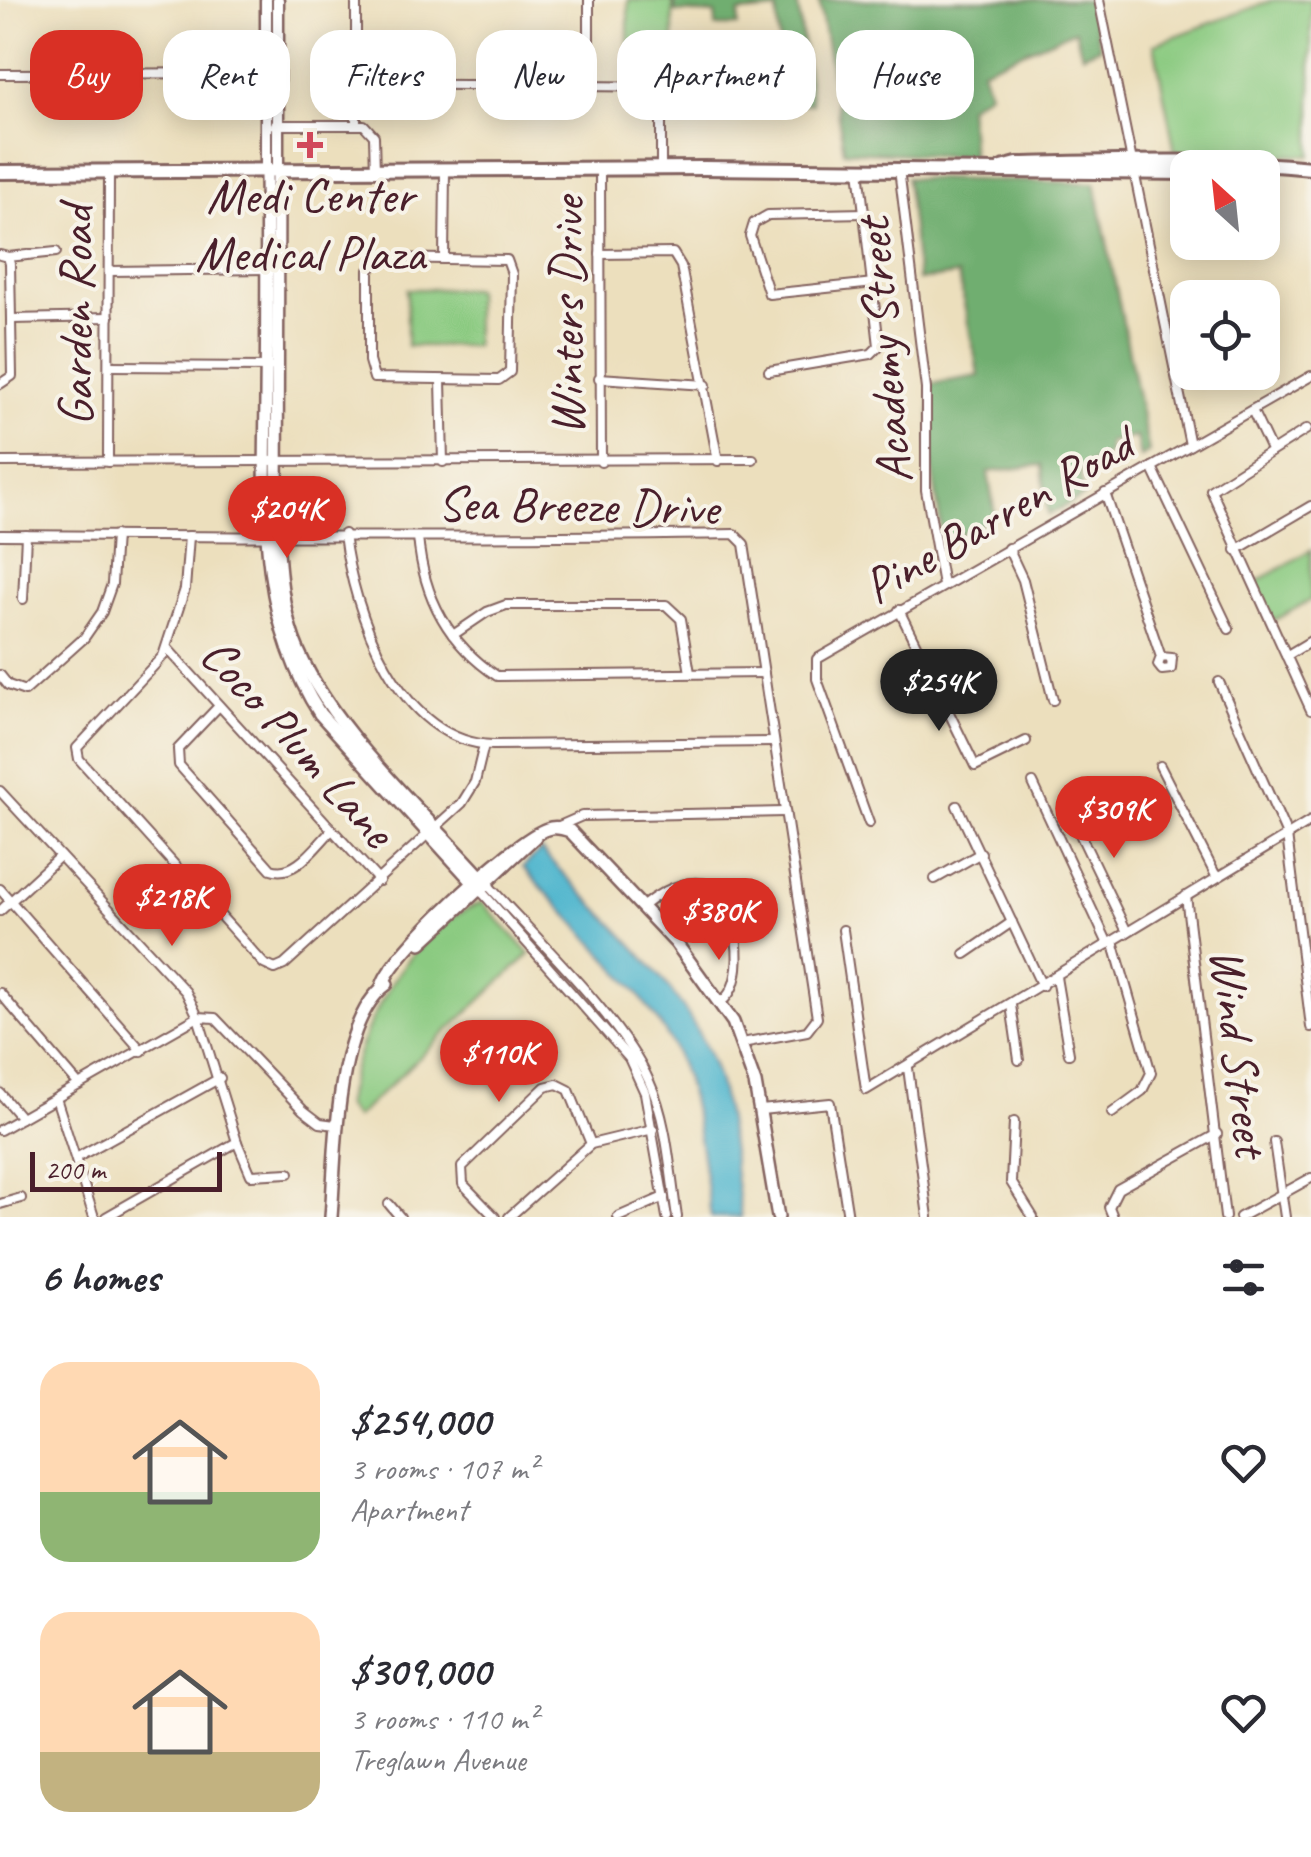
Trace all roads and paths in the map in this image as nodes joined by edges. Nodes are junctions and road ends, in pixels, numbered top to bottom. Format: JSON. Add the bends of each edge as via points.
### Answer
{"nodes":[{"id":1,"x":266,"y":0,"type":"edge"},
{"id":2,"x":278,"y":0,"type":"edge"},
{"id":3,"x":356,"y":0,"type":"edge"},
{"id":4,"x":589,"y":0,"type":"edge"},
{"id":5,"x":1099,"y":0,"type":"edge"},
{"id":6,"x":268,"y":30,"type":"edge"},
{"id":7,"x":276,"y":30,"type":"edge"},
{"id":8,"x":356,"y":30,"type":"edge"},
{"id":9,"x":589,"y":30,"type":"edge"},
{"id":10,"x":163,"y":73,"type":"edge"},
{"id":11,"x":0,"y":74,"type":"edge"},
{"id":12,"x":272,"y":120,"type":"edge"},
{"id":13,"x":356,"y":120,"type":"edge"},
{"id":14,"x":661,"y":120,"type":"edge"},
{"id":15,"x":356,"y":124,"type":"junction"},
{"id":16,"x":272,"y":125,"type":"junction"},
{"id":17,"x":1134,"y":168,"type":"junction"},
{"id":18,"x":600,"y":169,"type":"junction"},
{"id":19,"x":661,"y":169,"type":"junction"},
{"id":20,"x":859,"y":169,"type":"junction"},
{"id":21,"x":900,"y":169,"type":"junction"},
{"id":22,"x":1311,"y":169,"type":"edge"},
{"id":23,"x":109,"y":171,"type":"junction"},
{"id":24,"x":445,"y":171,"type":"junction"},
{"id":25,"x":1170,"y":171,"type":"edge"},
{"id":26,"x":1280,"y":171,"type":"edge"},
{"id":27,"x":0,"y":172,"type":"edge"},
{"id":28,"x":376,"y":172,"type":"junction"},
{"id":29,"x":272,"y":173,"type":"junction"},
{"id":30,"x":866,"y":213,"type":"junction"},
{"id":31,"x":56,"y":252,"type":"dead end"},
{"id":32,"x":600,"y":254,"type":"junction"},
{"id":33,"x":4,"y":256,"type":"edge"},
{"id":34,"x":444,"y":258,"type":"junction"},
{"id":35,"x":272,"y":269,"type":"junction"},
{"id":36,"x":110,"y":271,"type":"junction"},
{"id":37,"x":874,"y":283,"type":"junction"},
{"id":38,"x":109,"y":318,"type":"junction"},
{"id":39,"x":12,"y":319,"type":"junction"},
{"id":40,"x":109,"y":366,"type":"junction"},
{"id":41,"x":272,"y":367,"type":"junction"},
{"id":42,"x":769,"y":370,"type":"dead end"},
{"id":43,"x":1311,"y":376,"type":"edge"},
{"id":44,"x":599,"y":378,"type":"junction"},
{"id":45,"x":441,"y":380,"type":"junction"},
{"id":46,"x":0,"y":384,"type":"edge"},
{"id":47,"x":706,"y":385,"type":"junction"},
{"id":48,"x":1252,"y":410,"type":"junction"},
{"id":49,"x":1308,"y":428,"type":"dead end"},
{"id":50,"x":1190,"y":444,"type":"junction"},
{"id":51,"x":1271,"y":450,"type":"junction"},
{"id":52,"x":752,"y":459,"type":"dead end"},
{"id":53,"x":0,"y":462,"type":"edge"},
{"id":54,"x":108,"y":462,"type":"junction"},
{"id":55,"x":443,"y":462,"type":"junction"},
{"id":56,"x":600,"y":462,"type":"junction"},
{"id":57,"x":718,"y":462,"type":"junction"},
{"id":58,"x":272,"y":463,"type":"junction"},
{"id":59,"x":1152,"y":466,"type":"junction"},
{"id":60,"x":1105,"y":493,"type":"junction"},
{"id":61,"x":1311,"y":506,"type":"edge"},
{"id":62,"x":344,"y":534,"type":"junction"},
{"id":63,"x":0,"y":535,"type":"edge"},
{"id":64,"x":115,"y":535,"type":"junction"},
{"id":65,"x":272,"y":535,"type":"junction"},
{"id":66,"x":26,"y":536,"type":"junction"},
{"id":67,"x":189,"y":536,"type":"junction"},
{"id":68,"x":418,"y":537,"type":"junction"},
{"id":69,"x":1008,"y":548,"type":"junction"},
{"id":70,"x":1236,"y":550,"type":"junction"},
{"id":71,"x":943,"y":585,"type":"junction"},
{"id":72,"x":23,"y":599,"type":"dead end"},
{"id":73,"x":900,"y":610,"type":"junction"},
{"id":74,"x":1229,"y":629,"type":"dead end"},
{"id":75,"x":453,"y":636,"type":"junction"},
{"id":76,"x":1311,"y":641,"type":"edge"},
{"id":77,"x":167,"y":648,"type":"junction"},
{"id":78,"x":1161,"y":656,"type":"dead end"},
{"id":79,"x":1286,"y":656,"type":"junction"},
{"id":80,"x":690,"y":673,"type":"junction"},
{"id":81,"x":764,"y":673,"type":"junction"},
{"id":82,"x":0,"y":675,"type":"edge"},
{"id":83,"x":1219,"y":682,"type":"dead end"},
{"id":84,"x":1053,"y":700,"type":"dead end"},
{"id":85,"x":220,"y":706,"type":"junction"},
{"id":86,"x":1311,"y":710,"type":"edge"},
{"id":87,"x":1026,"y":741,"type":"dead end"},
{"id":88,"x":772,"y":742,"type":"junction"},
{"id":89,"x":484,"y":744,"type":"junction"},
{"id":90,"x":1160,"y":766,"type":"dead end"},
{"id":91,"x":1034,"y":782,"type":"dead end"},
{"id":92,"x":0,"y":791,"type":"edge"},
{"id":93,"x":957,"y":806,"type":"dead end"},
{"id":94,"x":1067,"y":807,"type":"dead end"},
{"id":95,"x":783,"y":812,"type":"junction"},
{"id":96,"x":1311,"y":821,"type":"edge"},
{"id":97,"x":869,"y":823,"type":"dead end"},
{"id":98,"x":556,"y":827,"type":"junction"},
{"id":99,"x":332,"y":830,"type":"junction"},
{"id":100,"x":433,"y":830,"type":"junction"},
{"id":101,"x":1287,"y":834,"type":"junction"},
{"id":102,"x":981,"y":853,"type":"junction"},
{"id":103,"x":60,"y":856,"type":"junction"},
{"id":104,"x":1216,"y":876,"type":"junction"},
{"id":105,"x":935,"y":879,"type":"dead end"},
{"id":106,"x":379,"y":882,"type":"junction"},
{"id":107,"x":481,"y":884,"type":"junction"},
{"id":108,"x":0,"y":889,"type":"edge"},
{"id":109,"x":1186,"y":896,"type":"junction"},
{"id":110,"x":11,"y":901,"type":"junction"},
{"id":111,"x":643,"y":906,"type":"junction"},
{"id":112,"x":0,"y":911,"type":"edge"},
{"id":113,"x":1012,"y":922,"type":"junction"},
{"id":114,"x":844,"y":930,"type":"dead end"},
{"id":115,"x":1128,"y":932,"type":"junction"},
{"id":116,"x":1110,"y":942,"type":"junction"},
{"id":117,"x":965,"y":954,"type":"dead end"},
{"id":118,"x":1056,"y":977,"type":"junction"},
{"id":119,"x":1042,"y":986,"type":"junction"},
{"id":120,"x":0,"y":993,"type":"edge"},
{"id":121,"x":721,"y":1002,"type":"junction"},
{"id":122,"x":1011,"y":1005,"type":"junction"},
{"id":123,"x":198,"y":1016,"type":"junction"},
{"id":124,"x":1311,"y":1027,"type":"edge"},
{"id":125,"x":742,"y":1043,"type":"junction"},
{"id":126,"x":142,"y":1051,"type":"junction"},
{"id":127,"x":1070,"y":1054,"type":"dead end"},
{"id":128,"x":1019,"y":1060,"type":"dead end"},
{"id":129,"x":908,"y":1068,"type":"junction"},
{"id":130,"x":220,"y":1078,"type":"junction"},
{"id":131,"x":79,"y":1084,"type":"junction"},
{"id":132,"x":0,"y":1093,"type":"edge"},
{"id":133,"x":56,"y":1098,"type":"junction"},
{"id":134,"x":761,"y":1110,"type":"junction"},
{"id":135,"x":1112,"y":1112,"type":"dead end"},
{"id":136,"x":21,"y":1118,"type":"junction"},
{"id":137,"x":1014,"y":1122,"type":"dead end"},
{"id":138,"x":335,"y":1125,"type":"junction"},
{"id":139,"x":653,"y":1129,"type":"junction"},
{"id":140,"x":0,"y":1130,"type":"edge"},
{"id":141,"x":1216,"y":1134,"type":"junction"},
{"id":142,"x":237,"y":1142,"type":"junction"},
{"id":143,"x":1274,"y":1142,"type":"dead end"},
{"id":144,"x":591,"y":1144,"type":"junction"},
{"id":145,"x":76,"y":1158,"type":"junction"},
{"id":146,"x":289,"y":1173,"type":"dead end"},
{"id":147,"x":1311,"y":1178,"type":"edge"},
{"id":148,"x":1281,"y":1195,"type":"junction"},
{"id":149,"x":669,"y":1196,"type":"junction"},
{"id":150,"x":21,"y":1198,"type":"dead end"},
{"id":151,"x":0,"y":1204,"type":"edge"},
{"id":152,"x":389,"y":1204,"type":"dead end"},
{"id":153,"x":1033,"y":1216,"type":"edge"},
{"id":154,"x":94,"y":1217,"type":"edge"},
{"id":155,"x":106,"y":1217,"type":"edge"},
{"id":156,"x":331,"y":1217,"type":"edge"},
{"id":157,"x":400,"y":1217,"type":"edge"},
{"id":158,"x":495,"y":1217,"type":"edge"},
{"id":159,"x":509,"y":1217,"type":"edge"},
{"id":160,"x":618,"y":1217,"type":"edge"},
{"id":161,"x":667,"y":1217,"type":"edge"},
{"id":162,"x":676,"y":1217,"type":"edge"},
{"id":163,"x":778,"y":1217,"type":"edge"},
{"id":164,"x":848,"y":1217,"type":"edge"},
{"id":165,"x":928,"y":1217,"type":"edge"},
{"id":166,"x":1114,"y":1217,"type":"edge"},
{"id":167,"x":1225,"y":1217,"type":"edge"},
{"id":168,"x":1240,"y":1217,"type":"edge"},
{"id":169,"x":1286,"y":1217,"type":"edge"}],
"edges":[{"from":1,"to":6,"type":"street"},
{"from":2,"to":7,"type":"street"},
{"from":3,"to":8,"type":"street"},
{"from":4,"to":9,"type":"street"},
{"from":5,"to":17,"type":"street"},
{"from":10,"to":11,"type":"street"},
{"from":12,"to":16,"type":"street"},
{"from":13,"to":15,"type":"street"},
{"from":14,"to":19,"type":"street"},
{"from":15,"to":16,"type":"street"},
{"from":15,"to":28,"type":"street","via":[[373,133]]},
{"from":16,"to":29,"type":"street"},
{"from":17,"to":21,"type":"highway"},
{"from":17,"to":22,"type":"highway","via":[[1252,162]]},
{"from":17,"to":25,"type":"highway"},
{"from":17,"to":50,"type":"street"},
{"from":18,"to":19,"type":"highway"},
{"from":18,"to":24,"type":"highway"},
{"from":18,"to":32,"type":"street","name":"Winters Drive"},
{"from":19,"to":20,"type":"highway"},
{"from":20,"to":21,"type":"highway"},
{"from":20,"to":30,"type":"street"},
{"from":21,"to":71,"type":"street","name":"Academy Street","via":[[926,389],[926,490]]},
{"from":22,"to":26,"type":"highway"},
{"from":23,"to":27,"type":"highway"},
{"from":23,"to":29,"type":"highway"},
{"from":23,"to":36,"type":"street","name":"Garden Road"},
{"from":24,"to":28,"type":"highway"},
{"from":24,"to":34,"type":"street"},
{"from":28,"to":29,"type":"highway"},
{"from":29,"to":35,"type":"main road"},
{"from":30,"to":37,"type":"street"},
{"from":30,"to":37,"type":"street","via":[[768,214],[750,236],[769,294]]},
{"from":31,"to":33,"type":"street"},
{"from":32,"to":44,"type":"street","name":"Winters Drive"},
{"from":32,"to":47,"type":"street","via":[[673,253],[682,266]]},
{"from":33,"to":39,"type":"street"},
{"from":34,"to":45,"type":"street","via":[[502,258],[510,265],[512,366],[499,380]]},
{"from":34,"to":45,"type":"street","via":[[382,258],[369,270],[372,376]]},
{"from":35,"to":36,"type":"street"},
{"from":35,"to":41,"type":"main road"},
{"from":36,"to":38,"type":"street","name":"Garden Road"},
{"from":37,"to":42,"type":"street","via":[[881,339],[876,351]]},
{"from":38,"to":39,"type":"street"},
{"from":38,"to":40,"type":"street","name":"Garden Road"},
{"from":39,"to":46,"type":"street","via":[[12,376]]},
{"from":40,"to":41,"type":"street"},
{"from":40,"to":54,"type":"street","name":"Garden Road"},
{"from":41,"to":58,"type":"main road"},
{"from":43,"to":48,"type":"street","name":"Pine Barren Road"},
{"from":44,"to":47,"type":"street"},
{"from":44,"to":56,"type":"street","name":"Winters Drive"},
{"from":45,"to":55,"type":"street"},
{"from":47,"to":57,"type":"street"},
{"from":48,"to":50,"type":"street","name":"Pine Barren Road"},
{"from":48,"to":51,"type":"street"},
{"from":49,"to":51,"type":"street"},
{"from":50,"to":59,"type":"street","name":"Pine Barren Road"},
{"from":51,"to":70,"type":"street","via":[[1216,483],[1211,497]]},
{"from":52,"to":57,"type":"street"},
{"from":53,"to":54,"type":"street"},
{"from":54,"to":58,"type":"street"},
{"from":55,"to":56,"type":"street"},
{"from":55,"to":58,"type":"street"},
{"from":56,"to":57,"type":"street"},
{"from":58,"to":65,"type":"main road"},
{"from":59,"to":60,"type":"street","name":"Pine Barren Road"},
{"from":59,"to":74,"type":"street"},
{"from":60,"to":69,"type":"street","name":"Pine Barren Road"},
{"from":60,"to":78,"type":"street"},
{"from":61,"to":70,"type":"street"},
{"from":62,"to":65,"type":"street","name":"Sea Breeze Drive"},
{"from":62,"to":68,"type":"street","name":"Sea Breeze Drive"},
{"from":62,"to":89,"type":"street","via":[[356,601],[382,661],[438,724]]},
{"from":63,"to":66,"type":"street","name":"Sea Breeze Drive"},
{"from":64,"to":66,"type":"street","name":"Sea Breeze Drive"},
{"from":64,"to":67,"type":"street","name":"Sea Breeze Drive"},
{"from":64,"to":82,"type":"street","via":[[109,596],[84,638],[25,691]]},
{"from":65,"to":67,"type":"street","name":"Sea Breeze Drive"},
{"from":65,"to":100,"type":"main road","via":[[285,609],[304,665],[334,713]]},
{"from":66,"to":72,"type":"street"},
{"from":67,"to":77,"type":"street","via":[[185,589]]},
{"from":68,"to":75,"type":"street","via":[[421,573]]},
{"from":68,"to":81,"type":"street","name":"Sea Breeze Drive","via":[[734,534],[744,544]]},
{"from":69,"to":71,"type":"street","name":"Pine Barren Road"},
{"from":69,"to":84,"type":"street","via":[[1023,580]]},
{"from":70,"to":79,"type":"street"},
{"from":71,"to":73,"type":"street","name":"Pine Barren Road"},
{"from":73,"to":87,"type":"street","via":[[976,766]]},
{"from":73,"to":97,"type":"street","name":"Pine Barren Road","via":[[826,652],[815,669]]},
{"from":75,"to":80,"type":"street","via":[[497,676]]},
{"from":75,"to":80,"type":"street","via":[[506,606],[666,605],[681,619]]},
{"from":76,"to":79,"type":"street"},
{"from":77,"to":85,"type":"street","name":"Coco Plum Lane"},
{"from":77,"to":106,"type":"street","via":[[145,680],[77,748],[79,759],[250,950],[275,969],[284,965]]},
{"from":79,"to":86,"type":"street"},
{"from":80,"to":81,"type":"street"},
{"from":81,"to":88,"type":"street","name":"Sea Breeze Drive"},
{"from":83,"to":101,"type":"street"},
{"from":85,"to":99,"type":"street","name":"Coco Plum Lane"},
{"from":85,"to":99,"type":"street","via":[[178,749],[179,764],[271,869],[292,869]]},
{"from":88,"to":89,"type":"street"},
{"from":88,"to":95,"type":"street","name":"Sea Breeze Drive"},
{"from":89,"to":100,"type":"street","via":[[470,792]]},
{"from":90,"to":104,"type":"street"},
{"from":91,"to":116,"type":"street"},
{"from":92,"to":103,"type":"street"},
{"from":93,"to":102,"type":"street"},
{"from":94,"to":115,"type":"street"},
{"from":95,"to":98,"type":"street","via":[[582,816]]},
{"from":95,"to":125,"type":"street","name":"Sea Breeze Drive","via":[[817,1020],[808,1031]]},
{"from":96,"to":101,"type":"street"},
{"from":98,"to":107,"type":"main road"},
{"from":98,"to":111,"type":"main road","via":[[582,840]]},
{"from":99,"to":106,"type":"street","name":"Coco Plum Lane"},
{"from":100,"to":106,"type":"street"},
{"from":100,"to":107,"type":"main road"},
{"from":101,"to":104,"type":"street"},
{"from":101,"to":124,"type":"street"},
{"from":102,"to":105,"type":"street"},
{"from":102,"to":113,"type":"street"},
{"from":103,"to":110,"type":"street"},
{"from":103,"to":123,"type":"street","via":[[186,992]]},
{"from":104,"to":109,"type":"street"},
{"from":107,"to":138,"type":"main road","via":[[414,940],[382,987],[348,1059]]},
{"from":107,"to":139,"type":"street","via":[[630,1058]]},
{"from":107,"to":149,"type":"street","via":[[632,1050],[650,1083]]},
{"from":108,"to":110,"type":"street"},
{"from":109,"to":115,"type":"street"},
{"from":109,"to":141,"type":"street","name":"Wind Street"},
{"from":110,"to":112,"type":"street"},
{"from":110,"to":126,"type":"street"},
{"from":111,"to":121,"type":"main road"},
{"from":111,"to":121,"type":"street","via":[[681,884],[723,892],[738,976]]},
{"from":113,"to":117,"type":"street"},
{"from":113,"to":119,"type":"street"},
{"from":114,"to":129,"type":"street","via":[[866,1090]]},
{"from":115,"to":116,"type":"street"},
{"from":116,"to":118,"type":"street"},
{"from":116,"to":135,"type":"street","via":[[1152,1073],[1142,1091]]},
{"from":118,"to":119,"type":"street"},
{"from":118,"to":127,"type":"street"},
{"from":119,"to":122,"type":"street"},
{"from":120,"to":131,"type":"street"},
{"from":121,"to":125,"type":"main road"},
{"from":122,"to":128,"type":"street"},
{"from":122,"to":129,"type":"street"},
{"from":123,"to":126,"type":"street"},
{"from":123,"to":130,"type":"street"},
{"from":123,"to":138,"type":"street","via":[[215,1018],[303,1110]]},
{"from":125,"to":134,"type":"main road"},
{"from":126,"to":131,"type":"street"},
{"from":129,"to":165,"type":"street"},
{"from":130,"to":142,"type":"street"},
{"from":130,"to":145,"type":"street"},
{"from":131,"to":133,"type":"street"},
{"from":132,"to":136,"type":"street"},
{"from":133,"to":136,"type":"street"},
{"from":133,"to":145,"type":"street"},
{"from":134,"to":163,"type":"main road"},
{"from":134,"to":164,"type":"street","via":[[830,1103]]},
{"from":136,"to":140,"type":"street"},
{"from":137,"to":153,"type":"street","via":[[1011,1182]]},
{"from":138,"to":156,"type":"main road"},
{"from":139,"to":144,"type":"street"},
{"from":139,"to":149,"type":"street"},
{"from":141,"to":166,"type":"street","via":[[1118,1189],[1109,1206]]},
{"from":141,"to":167,"type":"street","name":"Wind Street"},
{"from":142,"to":146,"type":"street","via":[[251,1175]]},
{"from":142,"to":155,"type":"street"},
{"from":143,"to":148,"type":"street"},
{"from":144,"to":158,"type":"street","via":[[569,1090],[546,1088],[462,1167],[463,1184]]},
{"from":144,"to":159,"type":"street"},
{"from":145,"to":154,"type":"street"},
{"from":147,"to":148,"type":"street"},
{"from":148,"to":168,"type":"street"},
{"from":148,"to":169,"type":"street"},
{"from":149,"to":160,"type":"street"},
{"from":149,"to":161,"type":"street"},
{"from":149,"to":162,"type":"street"},
{"from":150,"to":151,"type":"street"},
{"from":152,"to":157,"type":"street"}]}
